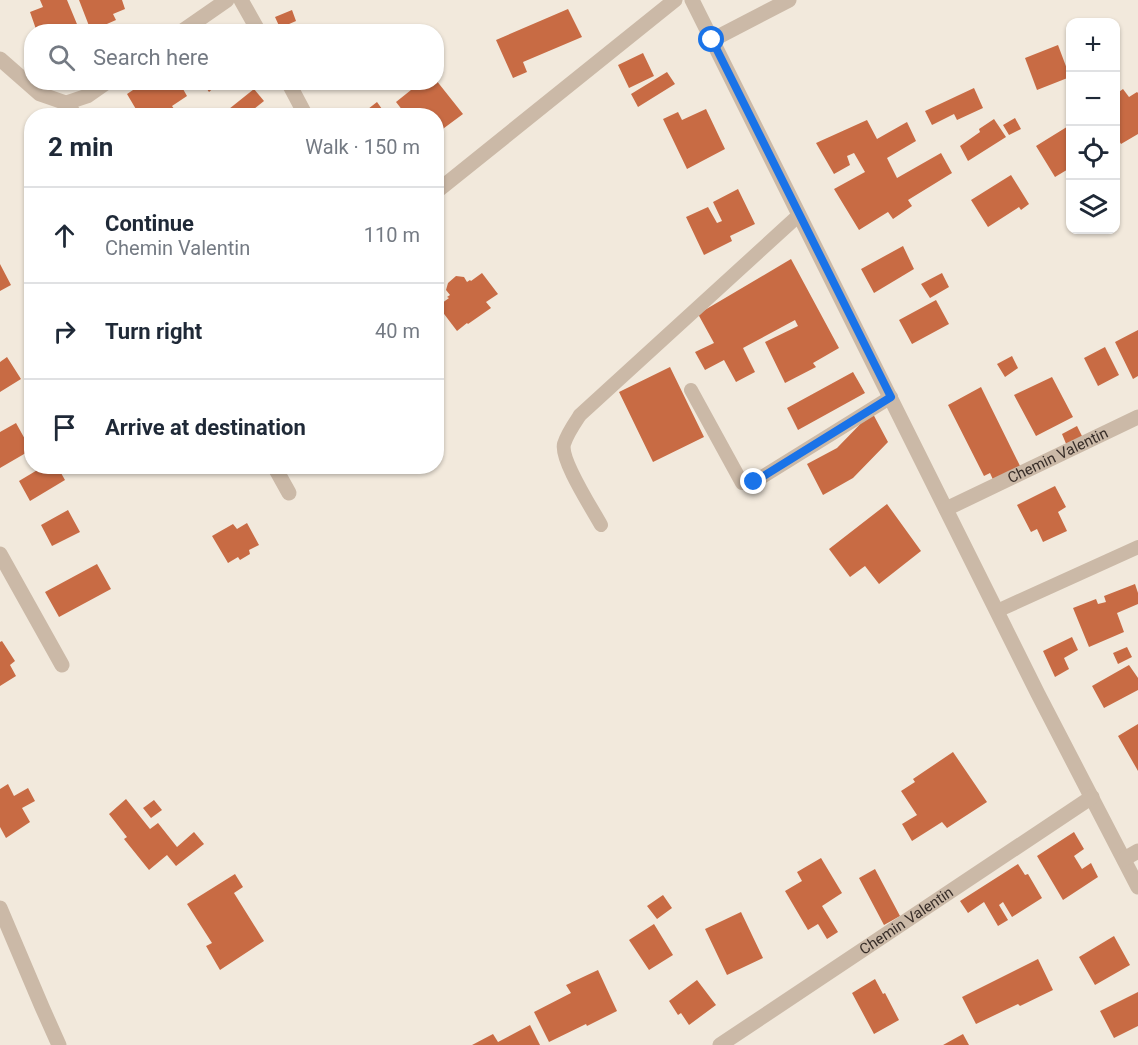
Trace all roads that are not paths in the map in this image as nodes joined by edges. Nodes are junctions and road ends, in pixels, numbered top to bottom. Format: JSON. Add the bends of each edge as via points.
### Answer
{"nodes":[{"id":1,"x":227,"y":0,"type":"edge"},
{"id":2,"x":241,"y":0,"type":"edge"},
{"id":3,"x":675,"y":0,"type":"edge"},
{"id":4,"x":692,"y":0,"type":"edge"},
{"id":5,"x":789,"y":0,"type":"edge"},
{"id":6,"x":192,"y":24,"type":"edge"},
{"id":7,"x":254,"y":24,"type":"edge"},
{"id":8,"x":712,"y":40,"type":"junction"},
{"id":9,"x":0,"y":59,"type":"edge"},
{"id":10,"x":24,"y":80,"type":"edge"},
{"id":11,"x":35,"y":90,"type":"edge"},
{"id":12,"x":96,"y":90,"type":"edge"},
{"id":13,"x":292,"y":90,"type":"edge"},
{"id":14,"x":66,"y":103,"type":"junction"},
{"id":15,"x":70,"y":108,"type":"edge"},
{"id":16,"x":302,"y":108,"type":"edge"},
{"id":17,"x":444,"y":186,"type":"edge"},
{"id":18,"x":800,"y":215,"type":"junction"},
{"id":19,"x":691,"y":390,"type":"dead end"},
{"id":20,"x":891,"y":397,"type":"junction"},
{"id":21,"x":1138,"y":417,"type":"edge"},
{"id":22,"x":278,"y":474,"type":"edge"},
{"id":23,"x":289,"y":493,"type":"dead end"},
{"id":24,"x":946,"y":508,"type":"junction"},
{"id":25,"x":602,"y":525,"type":"dead end"},
{"id":26,"x":1138,"y":547,"type":"edge"},
{"id":27,"x":0,"y":554,"type":"edge"},
{"id":28,"x":997,"y":611,"type":"junction"},
{"id":29,"x":62,"y":665,"type":"dead end"},
{"id":30,"x":1092,"y":797,"type":"junction"},
{"id":31,"x":1138,"y":850,"type":"edge"},
{"id":32,"x":1124,"y":859,"type":"junction"},
{"id":33,"x":1138,"y":886,"type":"edge"},
{"id":34,"x":0,"y":908,"type":"edge"},
{"id":35,"x":59,"y":1045,"type":"edge"},
{"id":36,"x":720,"y":1045,"type":"edge"}],
"edges":[{"from":1,"to":6,"type":"street"},
{"from":2,"to":7,"type":"street"},
{"from":3,"to":17,"type":"street"},
{"from":4,"to":8,"type":"street"},
{"from":5,"to":8,"type":"street"},
{"from":8,"to":18,"type":"street"},
{"from":9,"to":10,"type":"street"},
{"from":11,"to":14,"type":"street"},
{"from":12,"to":14,"type":"street"},
{"from":13,"to":16,"type":"street"},
{"from":14,"to":15,"type":"street"},
{"from":18,"to":20,"type":"street"},
{"from":18,"to":25,"type":"lane","via":[[580,415],[563,446],[569,468]]},
{"from":19,"to":20,"type":"lane","via":[[742,483],[754,482]]},
{"from":20,"to":24,"type":"street"},
{"from":21,"to":24,"type":"street","name":"Chemin Valentin"},
{"from":22,"to":23,"type":"street"},
{"from":24,"to":28,"type":"street"},
{"from":26,"to":28,"type":"lane"},
{"from":27,"to":29,"type":"street"},
{"from":28,"to":30,"type":"street"},
{"from":30,"to":32,"type":"street"},
{"from":30,"to":36,"type":"street","name":"Chemin Valentin"},
{"from":31,"to":32,"type":"street"},
{"from":32,"to":33,"type":"street"},
{"from":34,"to":35,"type":"street"}]}
